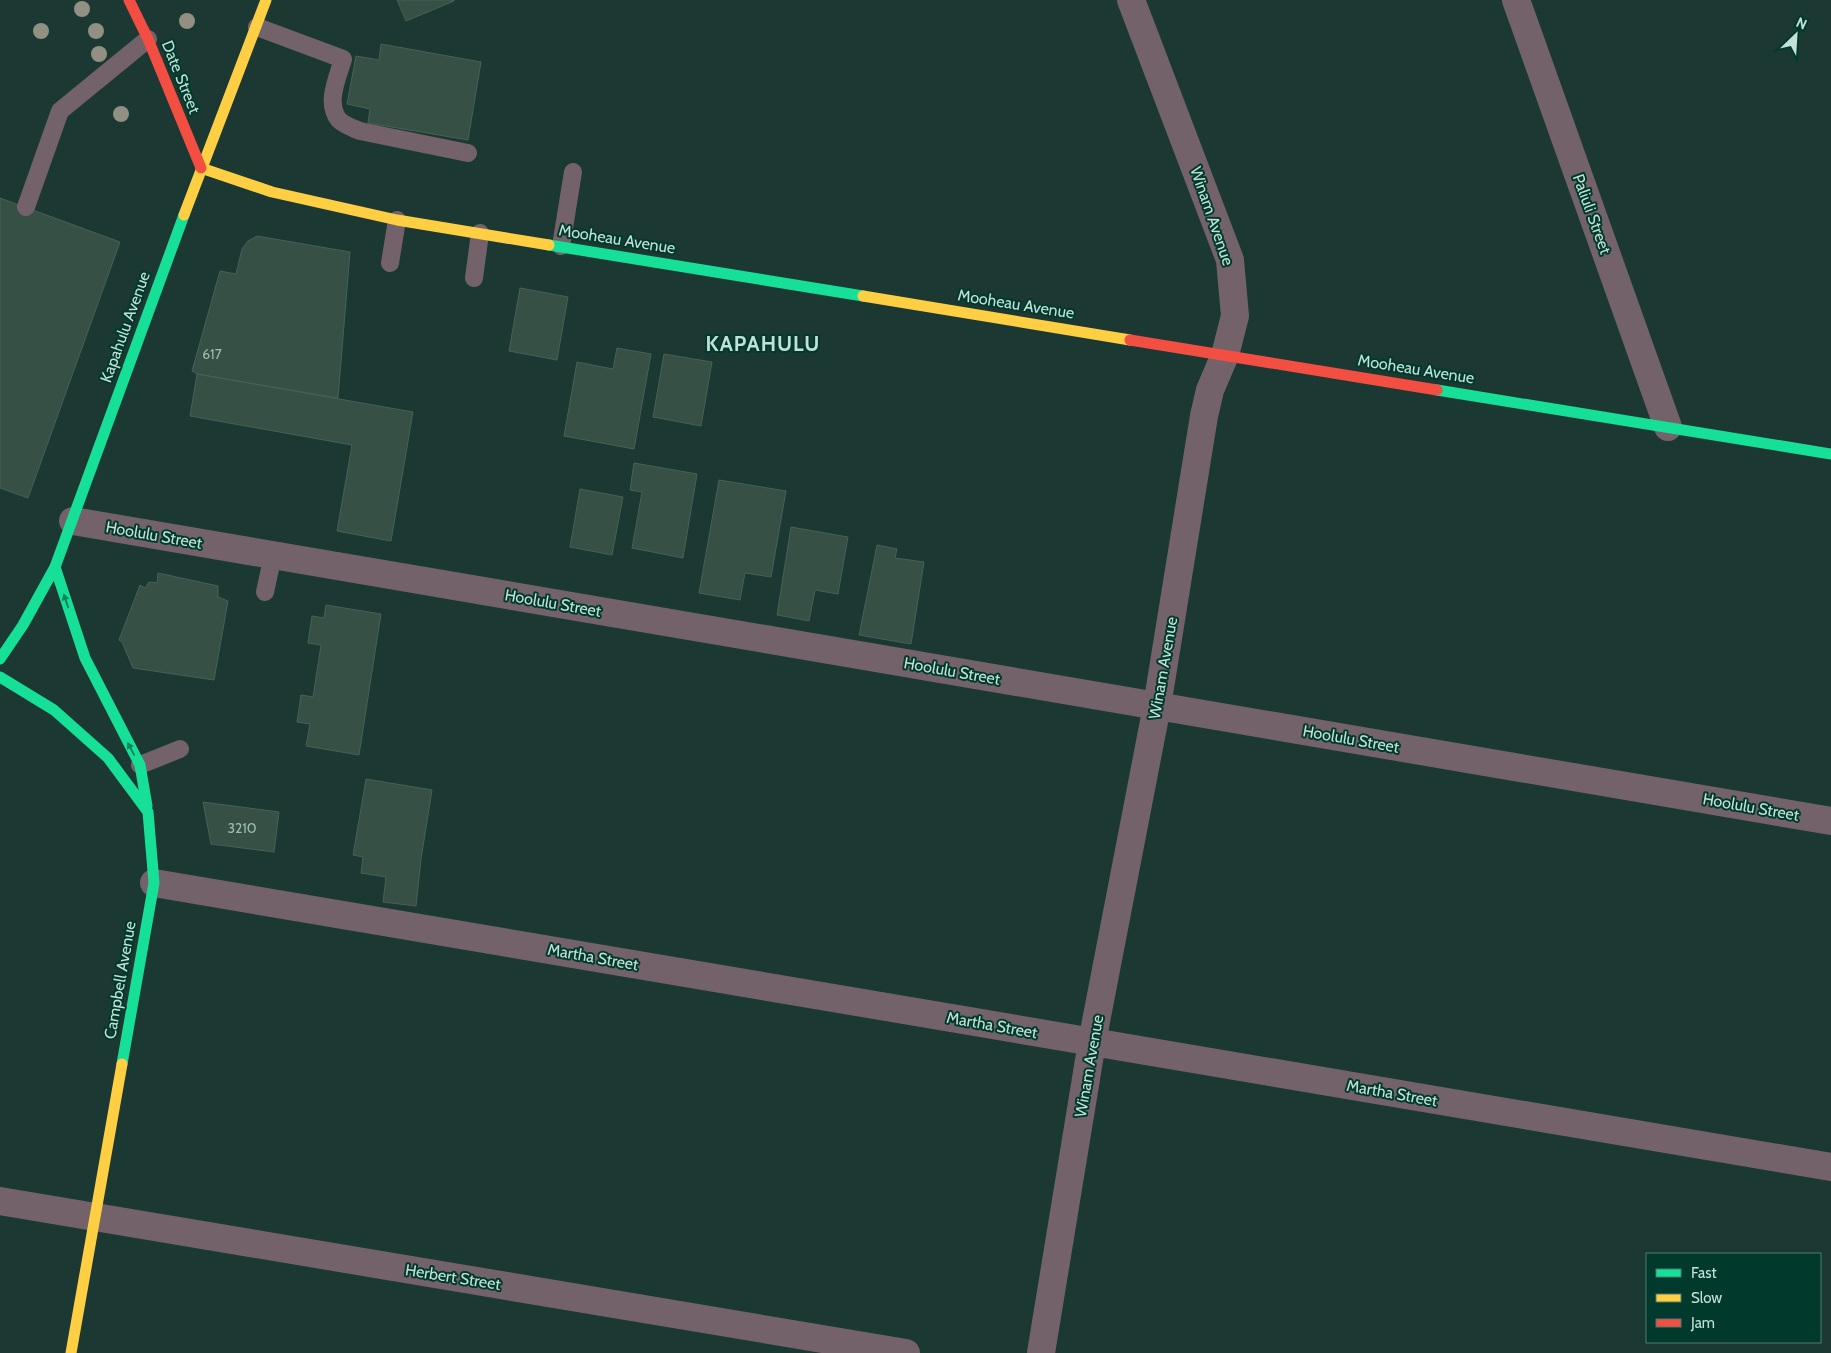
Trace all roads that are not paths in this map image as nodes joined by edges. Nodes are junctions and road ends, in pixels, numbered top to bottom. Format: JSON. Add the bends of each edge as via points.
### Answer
{"nodes":[{"id":1,"x":129,"y":0,"type":"edge"},
{"id":2,"x":266,"y":0,"type":"edge"},
{"id":3,"x":1131,"y":0,"type":"edge"},
{"id":4,"x":1516,"y":0,"type":"edge"},
{"id":5,"x":257,"y":27,"type":"junction"},
{"id":6,"x":148,"y":39,"type":"junction"},
{"id":7,"x":468,"y":153,"type":"dead end"},
{"id":8,"x":201,"y":168,"type":"junction"},
{"id":9,"x":573,"y":172,"type":"dead end"},
{"id":10,"x":26,"y":207,"type":"dead end"},
{"id":11,"x":397,"y":220,"type":"junction"},
{"id":12,"x":480,"y":233,"type":"junction"},
{"id":13,"x":561,"y":246,"type":"junction"},
{"id":14,"x":390,"y":263,"type":"dead end"},
{"id":15,"x":474,"y":278,"type":"dead end"},
{"id":16,"x":1224,"y":355,"type":"junction"},
{"id":17,"x":1668,"y":427,"type":"junction"},
{"id":18,"x":1831,"y":454,"type":"edge"},
{"id":19,"x":73,"y":521,"type":"junction"},
{"id":20,"x":273,"y":555,"type":"junction"},
{"id":21,"x":55,"y":567,"type":"junction"},
{"id":22,"x":266,"y":592,"type":"dead end"},
{"id":23,"x":0,"y":659,"type":"edge"},
{"id":24,"x":0,"y":677,"type":"edge"},
{"id":25,"x":1157,"y":706,"type":"junction"},
{"id":26,"x":180,"y":749,"type":"dead end"},
{"id":27,"x":140,"y":765,"type":"junction"},
{"id":28,"x":148,"y":812,"type":"junction"},
{"id":29,"x":1831,"y":821,"type":"edge"},
{"id":30,"x":154,"y":883,"type":"junction"},
{"id":31,"x":1092,"y":1042,"type":"junction"},
{"id":32,"x":1831,"y":1167,"type":"edge"},
{"id":33,"x":0,"y":1201,"type":"edge"},
{"id":34,"x":95,"y":1217,"type":"junction"},
{"id":35,"x":70,"y":1353,"type":"edge"},
{"id":36,"x":906,"y":1353,"type":"edge"},
{"id":37,"x":1041,"y":1353,"type":"edge"}],
"edges":[{"from":1,"to":6,"type":"street","name":"Date Street"},
{"from":2,"to":5,"type":"street","name":"Kapahulu Avenue"},
{"from":3,"to":16,"type":"street","name":"Winam Avenue","via":[[1230,260],[1235,316]]},
{"from":4,"to":17,"type":"street","name":"Paliuli Street"},
{"from":5,"to":7,"type":"lane","via":[[343,59],[332,100],[339,121],[360,131]]},
{"from":5,"to":8,"type":"street","name":"Kapahulu Avenue"},
{"from":6,"to":8,"type":"street","name":"Date Street"},
{"from":6,"to":10,"type":"lane","via":[[60,111]]},
{"from":8,"to":11,"type":"street","name":"Mooheau Avenue","via":[[272,192]]},
{"from":8,"to":19,"type":"street","name":"Kapahulu Avenue"},
{"from":9,"to":13,"type":"lane"},
{"from":11,"to":12,"type":"street","name":"Mooheau Avenue"},
{"from":11,"to":14,"type":"lane"},
{"from":12,"to":13,"type":"street","name":"Mooheau Avenue"},
{"from":12,"to":15,"type":"lane"},
{"from":13,"to":16,"type":"street","name":"Mooheau Avenue"},
{"from":16,"to":17,"type":"street","name":"Mooheau Avenue"},
{"from":16,"to":25,"type":"street","name":"Winam Avenue","via":[[1204,416]]},
{"from":17,"to":18,"type":"street","name":"Mooheau Avenue"},
{"from":19,"to":20,"type":"street","name":"Hoolulu Street"},
{"from":19,"to":21,"type":"street","name":"Kapahulu Avenue"},
{"from":20,"to":22,"type":"lane"},
{"from":20,"to":25,"type":"street","name":"Hoolulu Street"},
{"from":21,"to":23,"type":"street","name":"Kapahulu Avenue"},
{"from":27,"to":21,"type":"street","name":"Campbell Avenue","one_way":true,"via":[[85,658]]},
{"from":24,"to":28,"type":"street","via":[[54,710],[108,758]]},
{"from":25,"to":29,"type":"street","name":"Hoolulu Street"},
{"from":25,"to":31,"type":"street","name":"Winam Avenue"},
{"from":26,"to":27,"type":"lane"},
{"from":27,"to":28,"type":"street","name":"Campbell Avenue"},
{"from":28,"to":30,"type":"street","name":"Campbell Avenue"},
{"from":30,"to":31,"type":"street","name":"Martha Street"},
{"from":30,"to":34,"type":"street","name":"Campbell Avenue"},
{"from":31,"to":32,"type":"street","name":"Martha Street"},
{"from":31,"to":37,"type":"street","name":"Winam Avenue"},
{"from":33,"to":34,"type":"street","name":"Herbert Street"},
{"from":34,"to":35,"type":"street","name":"Campbell Avenue"},
{"from":34,"to":36,"type":"street","name":"Herbert Street"}]}
